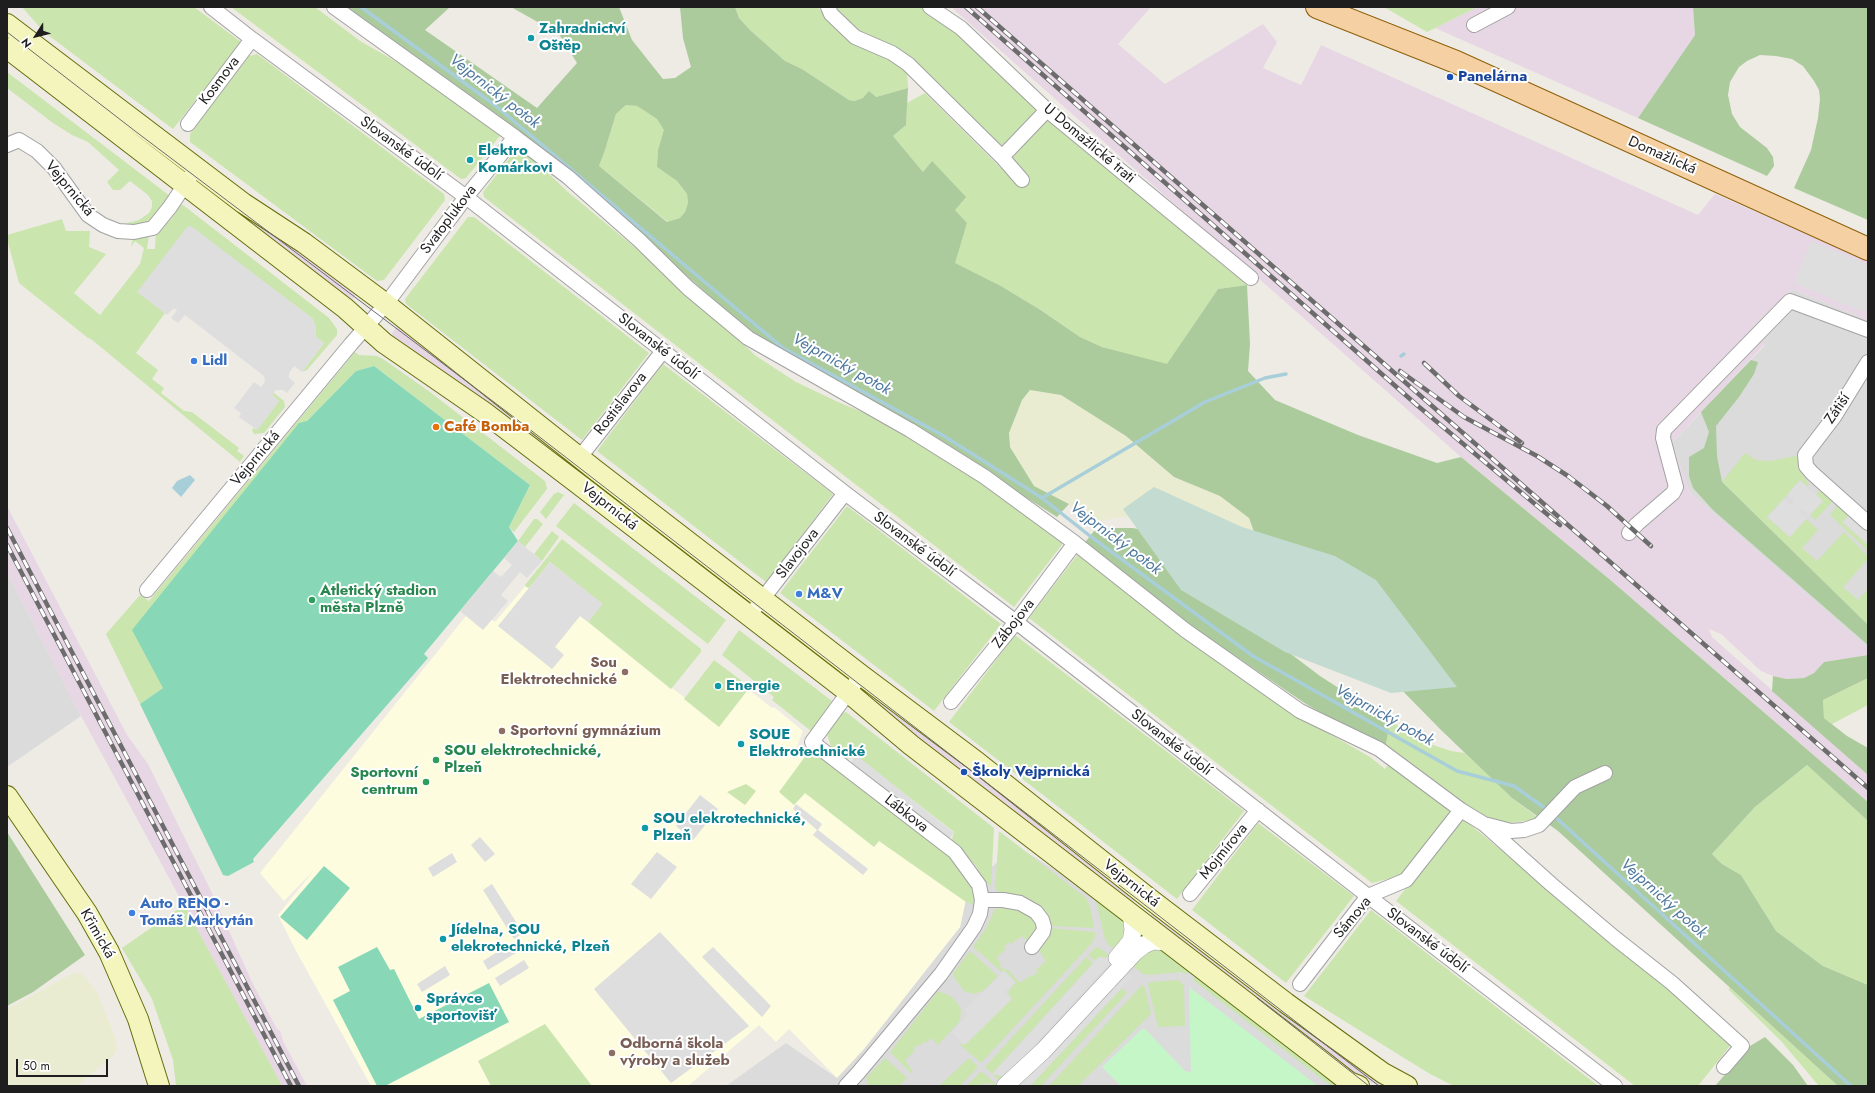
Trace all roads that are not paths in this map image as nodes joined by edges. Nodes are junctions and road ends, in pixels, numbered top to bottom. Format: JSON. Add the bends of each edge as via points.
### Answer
{"nodes":[{"id":1,"x":211,"y":7,"type":"edge"},
{"id":2,"x":334,"y":7,"type":"edge"},
{"id":3,"x":828,"y":7,"type":"edge"},
{"id":4,"x":930,"y":7,"type":"edge"},
{"id":5,"x":1317,"y":7,"type":"edge"},
{"id":6,"x":1362,"y":7,"type":"edge"},
{"id":7,"x":1508,"y":7,"type":"edge"},
{"id":8,"x":7,"y":24,"type":"edge"},
{"id":9,"x":1474,"y":26,"type":"dead end"},
{"id":10,"x":252,"y":39,"type":"junction"},
{"id":11,"x":7,"y":48,"type":"edge"},
{"id":12,"x":1456,"y":62,"type":"junction"},
{"id":13,"x":1047,"y":110,"type":"junction"},
{"id":14,"x":188,"y":124,"type":"dead end"},
{"id":15,"x":515,"y":137,"type":"junction"},
{"id":16,"x":7,"y":145,"type":"edge"},
{"id":17,"x":1002,"y":158,"type":"junction"},
{"id":18,"x":196,"y":168,"type":"junction"},
{"id":19,"x":1022,"y":180,"type":"dead end"},
{"id":20,"x":184,"y":185,"type":"junction"},
{"id":21,"x":466,"y":197,"type":"junction"},
{"id":22,"x":1868,"y":249,"type":"edge"},
{"id":23,"x":1251,"y":278,"type":"dead end"},
{"id":24,"x":386,"y":304,"type":"junction"},
{"id":25,"x":366,"y":327,"type":"junction"},
{"id":26,"x":1868,"y":330,"type":"edge"},
{"id":27,"x":663,"y":351,"type":"junction"},
{"id":28,"x":1868,"y":362,"type":"edge"},
{"id":29,"x":587,"y":463,"type":"junction"},
{"id":30,"x":581,"y":486,"type":"junction"},
{"id":31,"x":845,"y":493,"type":"junction"},
{"id":32,"x":1868,"y":523,"type":"edge"},
{"id":33,"x":1629,"y":533,"type":"dead end"},
{"id":34,"x":1075,"y":543,"type":"junction"},
{"id":35,"x":147,"y":590,"type":"dead end"},
{"id":36,"x":763,"y":599,"type":"junction"},
{"id":37,"x":749,"y":615,"type":"junction"},
{"id":38,"x":1016,"y":622,"type":"junction"},
{"id":39,"x":861,"y":675,"type":"junction"},
{"id":40,"x":848,"y":692,"type":"junction"},
{"id":41,"x":951,"y":702,"type":"dead end"},
{"id":42,"x":1605,"y":773,"type":"dead end"},
{"id":43,"x":7,"y":796,"type":"edge"},
{"id":44,"x":1258,"y":810,"type":"junction"},
{"id":45,"x":1461,"y":810,"type":"junction"},
{"id":46,"x":1484,"y":824,"type":"junction"},
{"id":47,"x":1190,"y":894,"type":"dead end"},
{"id":48,"x":1368,"y":896,"type":"junction"},
{"id":49,"x":1150,"y":899,"type":"junction"},
{"id":50,"x":982,"y":900,"type":"junction"},
{"id":51,"x":1134,"y":918,"type":"junction"},
{"id":52,"x":1168,"y":942,"type":"junction"},
{"id":53,"x":1032,"y":947,"type":"dead end"},
{"id":54,"x":1300,"y":984,"type":"dead end"},
{"id":55,"x":1724,"y":1067,"type":"dead end"},
{"id":56,"x":1390,"y":1079,"type":"edge"},
{"id":57,"x":1009,"y":1082,"type":"edge"},
{"id":58,"x":1354,"y":1085,"type":"edge"},
{"id":59,"x":159,"y":1086,"type":"edge"},
{"id":60,"x":846,"y":1086,"type":"edge"},
{"id":61,"x":1406,"y":1086,"type":"edge"},
{"id":62,"x":1615,"y":1086,"type":"edge"}],
"edges":[{"from":1,"to":10,"type":"street","name":"Slovanské údolí"},
{"from":2,"to":15,"type":"street"},
{"from":3,"to":17,"type":"street","via":[[831,14],[855,37],[892,53],[908,64]]},
{"from":4,"to":13,"type":"street","name":"U Domažlické trati","via":[[962,28]]},
{"from":5,"to":12,"type":"main road","name":"Domažlická"},
{"from":6,"to":12,"type":"main road","name":"Domažlická","via":[[1373,16]]},
{"from":7,"to":9,"type":"street"},
{"from":8,"to":18,"type":"main road","name":"Vejprnická"},
{"from":10,"to":14,"type":"street","name":"Kosmova"},
{"from":10,"to":21,"type":"street","name":"Slovanské údolí"},
{"from":11,"to":20,"type":"main road","name":"Vejprnická"},
{"from":12,"to":22,"type":"main road","name":"Domažlická"},
{"from":13,"to":17,"type":"street"},
{"from":13,"to":23,"type":"street","name":"U Domažlické trati"},
{"from":15,"to":21,"type":"street","name":"Svatoplukova"},
{"from":15,"to":34,"type":"street","via":[[568,177],[688,288],[748,338],[910,430],[972,470]]},
{"from":16,"to":20,"type":"street","name":"Vejprnická","via":[[19,140],[37,151],[54,168],[88,215],[118,231],[134,232],[153,228]]},
{"from":17,"to":19,"type":"street"},
{"from":18,"to":20,"type":"street","name":"Vejprnická"},
{"from":18,"to":24,"type":"main road","name":"Vejprnická"},
{"from":20,"to":25,"type":"main road","name":"Vejprnická","via":[[345,308]]},
{"from":21,"to":24,"type":"street","name":"Svatoplukova"},
{"from":21,"to":27,"type":"street","name":"Slovanské údolí"},
{"from":24,"to":25,"type":"street","name":"Vejprnická"},
{"from":24,"to":29,"type":"main road","name":"Vejprnická"},
{"from":25,"to":30,"type":"main road","name":"Vejprnická"},
{"from":25,"to":35,"type":"street","name":"Vejprnická"},
{"from":26,"to":33,"type":"street","via":[[1790,301],[1664,430],[1663,438],[1676,487],[1673,493]]},
{"from":27,"to":29,"type":"street","name":"Rostislavova","via":[[597,436]]},
{"from":27,"to":31,"type":"street","name":"Slovanské údolí"},
{"from":28,"to":32,"type":"street","name":"Zátiší","via":[[1834,416],[1805,454],[1806,466],[1812,473]]},
{"from":29,"to":30,"type":"street","name":"Rostislavova"},
{"from":29,"to":36,"type":"main road","name":"Vejprnická"},
{"from":30,"to":37,"type":"main road","name":"Vejprnická"},
{"from":31,"to":36,"type":"street","name":"Slavojova"},
{"from":31,"to":38,"type":"street","name":"Slovanské údolí"},
{"from":34,"to":38,"type":"street","name":"Zábojova"},
{"from":34,"to":45,"type":"street","via":[[1185,630],[1300,711],[1379,749]]},
{"from":36,"to":37,"type":"street","name":"Slavojova"},
{"from":36,"to":39,"type":"main road","name":"Vejprnická"},
{"from":37,"to":40,"type":"main road","name":"Vejprnická"},
{"from":38,"to":41,"type":"street","name":"Zábojova"},
{"from":38,"to":44,"type":"street","name":"Slovanské údolí"},
{"from":39,"to":40,"type":"street"},
{"from":39,"to":49,"type":"main road","name":"Vejprnická","via":[[977,762]]},
{"from":40,"to":50,"type":"street","name":"Lábkova","via":[[812,742],[955,852],[979,885]]},
{"from":40,"to":51,"type":"main road","name":"Vejprnická","via":[[911,745]]},
{"from":42,"to":46,"type":"street","via":[[1575,787],[1539,825],[1524,830],[1499,829]]},
{"from":43,"to":59,"type":"main road","name":"Křimická","via":[[87,913],[109,952],[138,1019]]},
{"from":44,"to":47,"type":"street","name":"Mojmírova"},
{"from":44,"to":48,"type":"street","name":"Slovanské údolí"},
{"from":45,"to":46,"type":"street"},
{"from":45,"to":48,"type":"street","name":"Sámova","via":[[1406,880]]},
{"from":46,"to":55,"type":"street","via":[[1614,938],[1672,983],[1742,1046]]},
{"from":48,"to":54,"type":"street","name":"Sámova"},
{"from":48,"to":62,"type":"street","name":"Slovanské údolí"},
{"from":49,"to":51,"type":"street"},
{"from":49,"to":56,"type":"main road","name":"Vejprnická"},
{"from":50,"to":53,"type":"street","via":[[1020,903],[1036,912],[1044,927]]},
{"from":50,"to":60,"type":"street","via":[[980,914],[974,927],[941,974]]},
{"from":51,"to":52,"type":"main road","name":"Vejprnická"},
{"from":51,"to":57,"type":"street","via":[[1126,947],[1037,1046]]},
{"from":52,"to":57,"type":"street","via":[[1153,942],[1135,952],[1043,1050]]},
{"from":52,"to":58,"type":"main road","name":"Vejprnická"},
{"from":56,"to":61,"type":"main road","name":"Vejprnická"}]}
